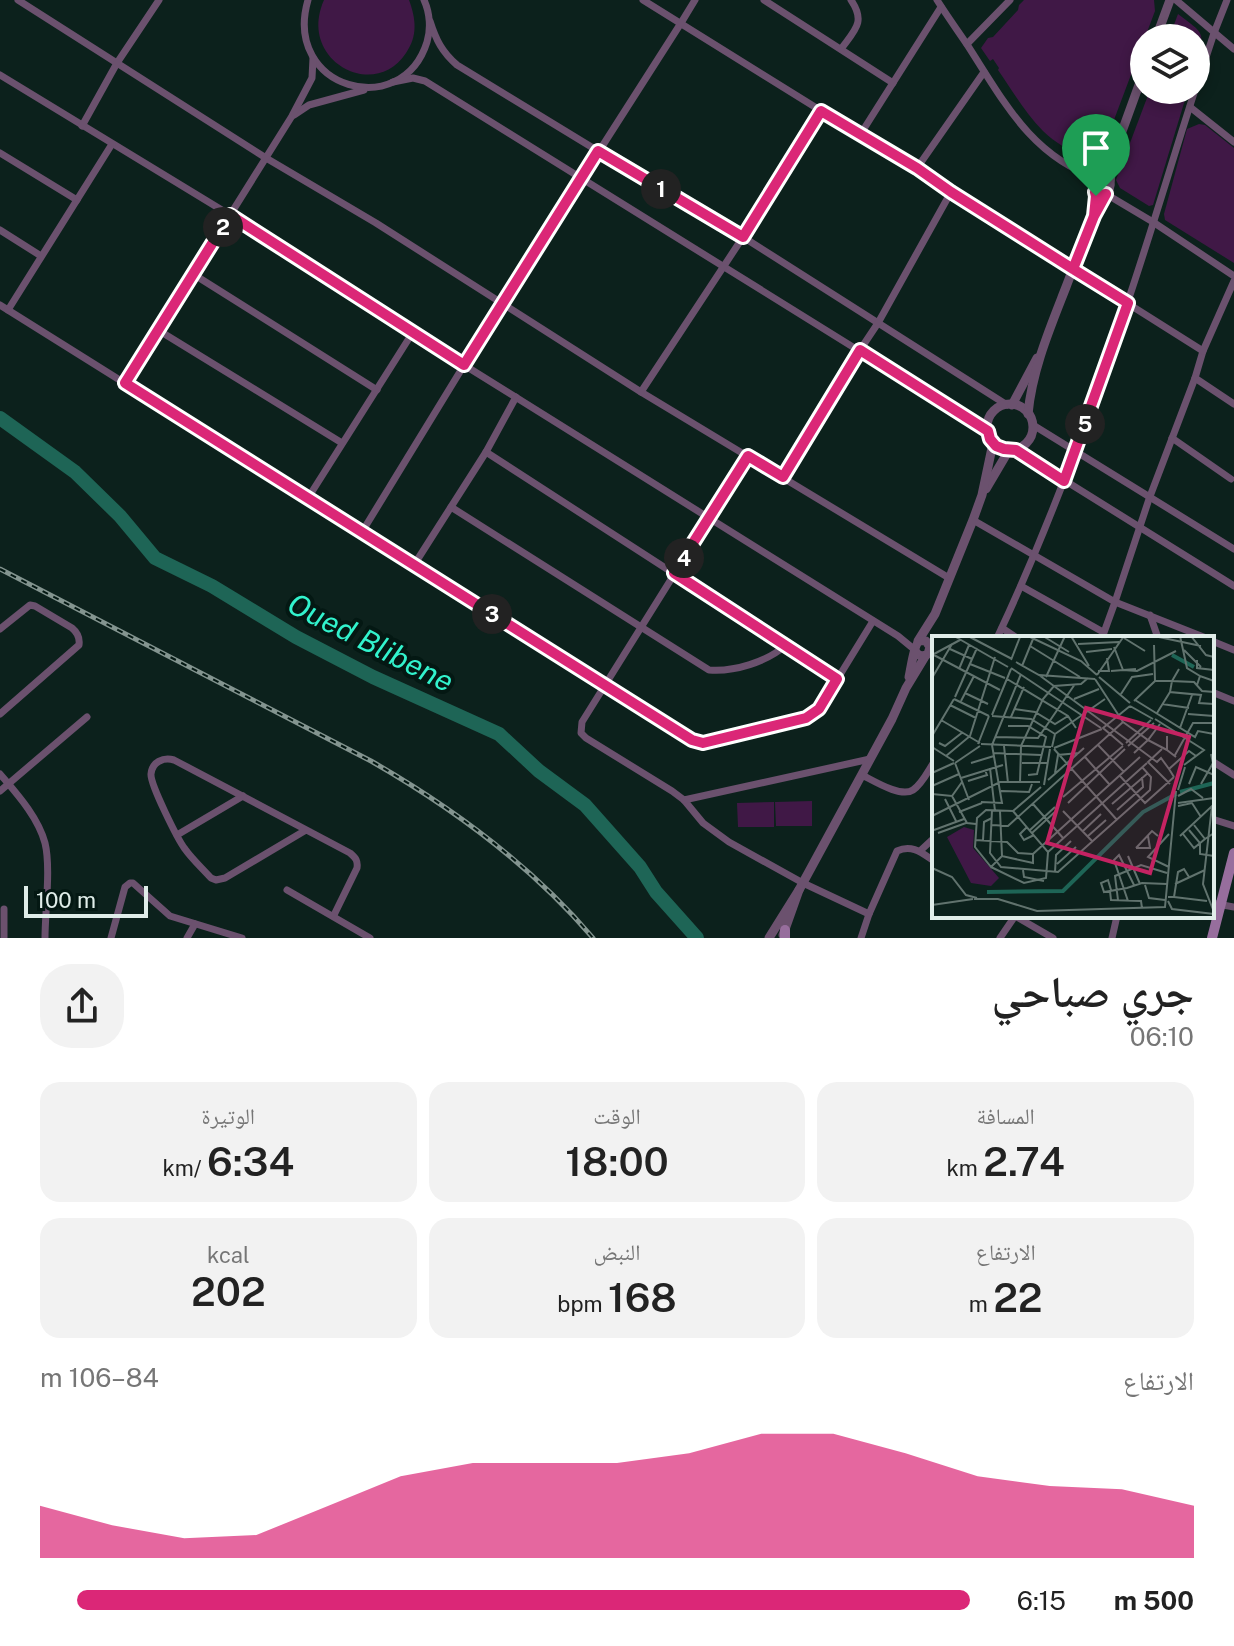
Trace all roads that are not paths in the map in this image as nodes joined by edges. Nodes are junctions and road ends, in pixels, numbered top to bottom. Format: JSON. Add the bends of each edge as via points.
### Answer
{"nodes":[{"id":1,"x":18,"y":0,"type":"edge"},
{"id":2,"x":159,"y":0,"type":"edge"},
{"id":3,"x":298,"y":0,"type":"edge"},
{"id":4,"x":308,"y":0,"type":"edge"},
{"id":5,"x":643,"y":0,"type":"edge"},
{"id":6,"x":695,"y":0,"type":"edge"},
{"id":7,"x":851,"y":0,"type":"edge"},
{"id":8,"x":1010,"y":0,"type":"edge"},
{"id":9,"x":1173,"y":0,"type":"edge"},
{"id":10,"x":1227,"y":0,"type":"edge"},
{"id":11,"x":425,"y":2,"type":"edge"},
{"id":12,"x":770,"y":2,"type":"edge"},
{"id":13,"x":939,"y":3,"type":"edge"},
{"id":14,"x":304,"y":13,"type":"junction"},
{"id":15,"x":430,"y":21,"type":"junction"},
{"id":16,"x":681,"y":23,"type":"junction"},
{"id":17,"x":1162,"y":24,"type":"edge"},
{"id":18,"x":1214,"y":33,"type":"junction"},
{"id":19,"x":967,"y":44,"type":"junction"},
{"id":20,"x":1210,"y":45,"type":"edge"},
{"id":21,"x":841,"y":49,"type":"junction"},
{"id":22,"x":1234,"y":49,"type":"edge"},
{"id":23,"x":313,"y":58,"type":"junction"},
{"id":24,"x":117,"y":63,"type":"junction"},
{"id":25,"x":984,"y":72,"type":"junction"},
{"id":26,"x":0,"y":75,"type":"edge"},
{"id":27,"x":393,"y":82,"type":"junction"},
{"id":28,"x":893,"y":83,"type":"junction"},
{"id":29,"x":371,"y":88,"type":"junction"},
{"id":30,"x":1132,"y":104,"type":"edge"},
{"id":31,"x":1191,"y":104,"type":"edge"},
{"id":32,"x":1190,"y":107,"type":"junction"},
{"id":33,"x":821,"y":111,"type":"junction"},
{"id":34,"x":292,"y":116,"type":"junction"},
{"id":35,"x":82,"y":126,"type":"junction"},
{"id":36,"x":860,"y":135,"type":"junction"},
{"id":37,"x":1234,"y":142,"type":"edge"},
{"id":38,"x":112,"y":144,"type":"junction"},
{"id":39,"x":598,"y":151,"type":"junction"},
{"id":40,"x":0,"y":153,"type":"edge"},
{"id":41,"x":266,"y":158,"type":"junction"},
{"id":42,"x":1112,"y":159,"type":"junction"},
{"id":43,"x":917,"y":168,"type":"junction"},
{"id":44,"x":1080,"y":172,"type":"junction"},
{"id":45,"x":582,"y":177,"type":"junction"},
{"id":46,"x":1099,"y":179,"type":"junction"},
{"id":47,"x":1103,"y":190,"type":"junction"},
{"id":48,"x":951,"y":192,"type":"junction"},
{"id":49,"x":77,"y":200,"type":"junction"},
{"id":50,"x":230,"y":215,"type":"junction"},
{"id":51,"x":1153,"y":222,"type":"junction"},
{"id":52,"x":0,"y":230,"type":"edge"},
{"id":53,"x":743,"y":237,"type":"junction"},
{"id":54,"x":41,"y":256,"type":"junction"},
{"id":55,"x":723,"y":266,"type":"junction"},
{"id":56,"x":1073,"y":269,"type":"junction"},
{"id":57,"x":193,"y":274,"type":"junction"},
{"id":58,"x":1234,"y":278,"type":"edge"},
{"id":59,"x":502,"y":303,"type":"junction"},
{"id":60,"x":1128,"y":303,"type":"junction"},
{"id":61,"x":4,"y":308,"type":"edge"},
{"id":62,"x":878,"y":323,"type":"junction"},
{"id":63,"x":158,"y":330,"type":"junction"},
{"id":64,"x":413,"y":332,"type":"junction"},
{"id":65,"x":1044,"y":345,"type":"junction"},
{"id":66,"x":860,"y":350,"type":"junction"},
{"id":67,"x":1203,"y":351,"type":"junction"},
{"id":68,"x":464,"y":365,"type":"junction"},
{"id":69,"x":1195,"y":378,"type":"junction"},
{"id":70,"x":125,"y":383,"type":"junction"},
{"id":71,"x":377,"y":390,"type":"junction"},
{"id":72,"x":641,"y":392,"type":"junction"},
{"id":73,"x":516,"y":397,"type":"junction"},
{"id":74,"x":1234,"y":404,"type":"edge"},
{"id":75,"x":1010,"y":405,"type":"junction"},
{"id":76,"x":1028,"y":414,"type":"junction"},
{"id":77,"x":1033,"y":425,"type":"junction"},
{"id":78,"x":988,"y":431,"type":"junction"},
{"id":79,"x":1172,"y":438,"type":"junction"},
{"id":80,"x":342,"y":443,"type":"junction"},
{"id":81,"x":993,"y":443,"type":"junction"},
{"id":82,"x":1012,"y":450,"type":"junction"},
{"id":83,"x":1076,"y":451,"type":"junction"},
{"id":84,"x":486,"y":452,"type":"junction"},
{"id":85,"x":748,"y":456,"type":"junction"},
{"id":86,"x":783,"y":477,"type":"junction"},
{"id":87,"x":1231,"y":479,"type":"dead end"},
{"id":88,"x":1064,"y":481,"type":"junction"},
{"id":89,"x":982,"y":495,"type":"junction"},
{"id":90,"x":308,"y":498,"type":"junction"},
{"id":91,"x":1149,"y":499,"type":"junction"},
{"id":92,"x":451,"y":507,"type":"junction"},
{"id":93,"x":709,"y":518,"type":"junction"},
{"id":94,"x":973,"y":520,"type":"junction"},
{"id":95,"x":1139,"y":528,"type":"junction"},
{"id":96,"x":362,"y":532,"type":"junction"},
{"id":97,"x":1234,"y":549,"type":"edge"},
{"id":98,"x":1034,"y":557,"type":"junction"},
{"id":99,"x":414,"y":565,"type":"junction"},
{"id":100,"x":674,"y":573,"type":"junction"},
{"id":101,"x":949,"y":578,"type":"junction"},
{"id":102,"x":1021,"y":586,"type":"junction"},
{"id":103,"x":1234,"y":586,"type":"edge"},
{"id":104,"x":1115,"y":602,"type":"junction"},
{"id":105,"x":935,"y":614,"type":"junction"},
{"id":106,"x":1150,"y":615,"type":"junction"},
{"id":107,"x":873,"y":621,"type":"junction"},
{"id":108,"x":641,"y":627,"type":"junction"},
{"id":109,"x":1002,"y":628,"type":"junction"},
{"id":110,"x":0,"y":629,"type":"edge"},
{"id":111,"x":1102,"y":635,"type":"edge"},
{"id":112,"x":933,"y":636,"type":"edge"},
{"id":113,"x":998,"y":636,"type":"edge"},
{"id":114,"x":1014,"y":636,"type":"edge"},
{"id":115,"x":1157,"y":636,"type":"edge"},
{"id":116,"x":1201,"y":636,"type":"edge"},
{"id":117,"x":1214,"y":642,"type":"edge"},
{"id":118,"x":917,"y":644,"type":"junction"},
{"id":119,"x":786,"y":645,"type":"junction"},
{"id":120,"x":1234,"y":650,"type":"edge"},
{"id":121,"x":931,"y":652,"type":"edge"},
{"id":122,"x":837,"y":679,"type":"junction"},
{"id":123,"x":604,"y":685,"type":"junction"},
{"id":124,"x":906,"y":688,"type":"junction"},
{"id":125,"x":1214,"y":693,"type":"edge"},
{"id":126,"x":1234,"y":701,"type":"edge"},
{"id":127,"x":0,"y":714,"type":"edge"},
{"id":128,"x":87,"y":717,"type":"dead end"},
{"id":129,"x":870,"y":759,"type":"junction"},
{"id":130,"x":1214,"y":762,"type":"edge"},
{"id":131,"x":932,"y":765,"type":"edge"},
{"id":132,"x":0,"y":774,"type":"edge"},
{"id":133,"x":862,"y":775,"type":"junction"},
{"id":134,"x":1234,"y":775,"type":"edge"},
{"id":135,"x":8,"y":784,"type":"junction"},
{"id":136,"x":0,"y":791,"type":"edge"},
{"id":137,"x":243,"y":796,"type":"junction"},
{"id":138,"x":684,"y":800,"type":"junction"},
{"id":139,"x":1214,"y":820,"type":"edge"},
{"id":140,"x":1234,"y":826,"type":"edge"},
{"id":141,"x":306,"y":830,"type":"junction"},
{"id":142,"x":177,"y":835,"type":"junction"},
{"id":143,"x":932,"y":840,"type":"edge"},
{"id":144,"x":920,"y":851,"type":"junction"},
{"id":145,"x":1234,"y":853,"type":"edge"},
{"id":146,"x":932,"y":860,"type":"edge"},
{"id":147,"x":801,"y":886,"type":"junction"},
{"id":148,"x":287,"y":890,"type":"dead end"},
{"id":149,"x":1216,"y":904,"type":"edge"},
{"id":150,"x":1234,"y":907,"type":"edge"},
{"id":151,"x":4,"y":909,"type":"dead end"},
{"id":152,"x":869,"y":914,"type":"junction"},
{"id":153,"x":334,"y":915,"type":"junction"},
{"id":154,"x":1014,"y":918,"type":"edge"},
{"id":155,"x":1018,"y":918,"type":"edge"},
{"id":156,"x":1117,"y":918,"type":"edge"},
{"id":157,"x":195,"y":924,"type":"junction"},
{"id":158,"x":784,"y":935,"type":"edge"},
{"id":159,"x":4,"y":938,"type":"edge"},
{"id":160,"x":45,"y":938,"type":"edge"},
{"id":161,"x":111,"y":938,"type":"edge"},
{"id":162,"x":187,"y":938,"type":"edge"},
{"id":163,"x":242,"y":938,"type":"edge"},
{"id":164,"x":370,"y":938,"type":"edge"},
{"id":165,"x":769,"y":938,"type":"edge"},
{"id":166,"x":861,"y":938,"type":"edge"},
{"id":167,"x":1000,"y":938,"type":"edge"},
{"id":168,"x":1053,"y":938,"type":"edge"},
{"id":169,"x":1112,"y":938,"type":"edge"},
{"id":170,"x":1212,"y":938,"type":"edge"}],
"edges":[{"from":1,"to":24,"type":"street"},
{"from":2,"to":24,"type":"street"},
{"from":3,"to":14,"type":"street"},
{"from":4,"to":14,"type":"street"},
{"from":5,"to":16,"type":"street"},
{"from":6,"to":16,"type":"street"},
{"from":7,"to":21,"type":"street","via":[[859,12],[858,23]]},
{"from":8,"to":19,"type":"street"},
{"from":9,"to":17,"type":"street"},
{"from":9,"to":18,"type":"street"},
{"from":10,"to":18,"type":"street"},
{"from":11,"to":15,"type":"street"},
{"from":12,"to":21,"type":"street"},
{"from":13,"to":19,"type":"street"},
{"from":13,"to":28,"type":"street"},
{"from":14,"to":23,"type":"street","via":[[306,44]]},
{"from":15,"to":27,"type":"street","via":[[424,51]]},
{"from":15,"to":39,"type":"street","via":[[443,53],[457,65]]},
{"from":16,"to":33,"type":"street"},
{"from":16,"to":39,"type":"street"},
{"from":18,"to":20,"type":"street"},
{"from":18,"to":22,"type":"street"},
{"from":19,"to":25,"type":"street"},
{"from":21,"to":28,"type":"street"},
{"from":23,"to":29,"type":"street","via":[[338,81]]},
{"from":23,"to":34,"type":"street","via":[[312,78]]},
{"from":24,"to":35,"type":"street"},
{"from":24,"to":41,"type":"street"},
{"from":25,"to":43,"type":"street"},
{"from":25,"to":44,"type":"street","via":[[1032,139]]},
{"from":26,"to":35,"type":"street"},
{"from":27,"to":29,"type":"street"},
{"from":27,"to":45,"type":"street","via":[[425,81]]},
{"from":28,"to":36,"type":"street"},
{"from":29,"to":34,"type":"street","via":[[309,105]]},
{"from":30,"to":42,"type":"street"},
{"from":31,"to":32,"type":"street"},
{"from":32,"to":37,"type":"street"},
{"from":32,"to":51,"type":"street"},
{"from":33,"to":36,"type":"street"},
{"from":33,"to":53,"type":"street"},
{"from":34,"to":41,"type":"street"},
{"from":35,"to":38,"type":"street"},
{"from":36,"to":43,"type":"street"},
{"from":38,"to":49,"type":"street"},
{"from":38,"to":50,"type":"street"},
{"from":39,"to":45,"type":"street"},
{"from":39,"to":53,"type":"street"},
{"from":40,"to":49,"type":"street"},
{"from":41,"to":50,"type":"street"},
{"from":41,"to":59,"type":"street"},
{"from":42,"to":46,"type":"street"},
{"from":42,"to":47,"type":"street"},
{"from":43,"to":48,"type":"street"},
{"from":44,"to":46,"type":"street"},
{"from":44,"to":47,"type":"street"},
{"from":45,"to":55,"type":"street"},
{"from":45,"to":59,"type":"street"},
{"from":46,"to":47,"type":"street","via":[[1095,182]]},
{"from":47,"to":51,"type":"street"},
{"from":47,"to":56,"type":"street"},
{"from":48,"to":56,"type":"street"},
{"from":48,"to":62,"type":"street"},
{"from":49,"to":54,"type":"street"},
{"from":50,"to":57,"type":"street"},
{"from":50,"to":64,"type":"street"},
{"from":51,"to":58,"type":"street"},
{"from":51,"to":60,"type":"street"},
{"from":52,"to":54,"type":"street"},
{"from":53,"to":55,"type":"street"},
{"from":53,"to":62,"type":"street"},
{"from":54,"to":61,"type":"street"},
{"from":55,"to":66,"type":"street"},
{"from":55,"to":72,"type":"street"},
{"from":56,"to":60,"type":"street"},
{"from":56,"to":65,"type":"street"},
{"from":57,"to":63,"type":"street"},
{"from":57,"to":71,"type":"street"},
{"from":58,"to":67,"type":"street"},
{"from":59,"to":68,"type":"street"},
{"from":59,"to":72,"type":"street"},
{"from":60,"to":67,"type":"street"},
{"from":60,"to":83,"type":"street"},
{"from":61,"to":70,"type":"street"},
{"from":62,"to":66,"type":"street"},
{"from":62,"to":75,"type":"street"},
{"from":63,"to":70,"type":"street"},
{"from":63,"to":80,"type":"street"},
{"from":64,"to":68,"type":"street"},
{"from":64,"to":71,"type":"street"},
{"from":65,"to":75,"type":"street"},
{"from":65,"to":76,"type":"street"},
{"from":66,"to":78,"type":"street"},
{"from":66,"to":86,"type":"street"},
{"from":67,"to":69,"type":"street"},
{"from":68,"to":73,"type":"street"},
{"from":68,"to":96,"type":"street"},
{"from":69,"to":74,"type":"street"},
{"from":69,"to":79,"type":"street"},
{"from":70,"to":90,"type":"street"},
{"from":71,"to":80,"type":"street"},
{"from":72,"to":85,"type":"street"},
{"from":73,"to":84,"type":"street"},
{"from":73,"to":93,"type":"street"},
{"from":75,"to":76,"type":"street"},
{"from":75,"to":78,"type":"street","via":[[992,413]]},
{"from":76,"to":77,"type":"street"},
{"from":77,"to":82,"type":"street","via":[[1027,442]]},
{"from":77,"to":83,"type":"street"},
{"from":78,"to":81,"type":"street"},
{"from":79,"to":87,"type":"street"},
{"from":79,"to":91,"type":"street"},
{"from":80,"to":90,"type":"street"},
{"from":81,"to":82,"type":"street"},
{"from":81,"to":89,"type":"street"},
{"from":82,"to":88,"type":"street"},
{"from":82,"to":89,"type":"street"},
{"from":83,"to":88,"type":"street"},
{"from":83,"to":91,"type":"street"},
{"from":84,"to":92,"type":"street"},
{"from":84,"to":100,"type":"street"},
{"from":85,"to":86,"type":"street"},
{"from":85,"to":93,"type":"street"},
{"from":86,"to":101,"type":"street"},
{"from":88,"to":95,"type":"street"},
{"from":88,"to":98,"type":"street"},
{"from":89,"to":94,"type":"street"},
{"from":90,"to":96,"type":"street"},
{"from":91,"to":95,"type":"street"},
{"from":91,"to":97,"type":"street"},
{"from":92,"to":99,"type":"street"},
{"from":92,"to":108,"type":"street"},
{"from":93,"to":100,"type":"street"},
{"from":93,"to":107,"type":"street"},
{"from":94,"to":98,"type":"street"},
{"from":94,"to":101,"type":"street"},
{"from":95,"to":103,"type":"street"},
{"from":95,"to":104,"type":"street"},
{"from":96,"to":99,"type":"street"},
{"from":98,"to":102,"type":"street"},
{"from":98,"to":104,"type":"street"},
{"from":99,"to":123,"type":"street"},
{"from":100,"to":108,"type":"street"},
{"from":100,"to":119,"type":"street"},
{"from":101,"to":105,"type":"street"},
{"from":102,"to":109,"type":"street"},
{"from":102,"to":111,"type":"street"},
{"from":104,"to":106,"type":"street"},
{"from":104,"to":111,"type":"street"},
{"from":105,"to":112,"type":"street"},
{"from":105,"to":118,"type":"street"},
{"from":106,"to":115,"type":"street"},
{"from":106,"to":116,"type":"street"},
{"from":107,"to":118,"type":"street"},
{"from":107,"to":122,"type":"street"},
{"from":108,"to":119,"type":"street","via":[[709,670],[762,660]]},
{"from":108,"to":123,"type":"street"},
{"from":109,"to":113,"type":"street"},
{"from":109,"to":114,"type":"street"},
{"from":110,"to":127,"type":"street","via":[[30,605],[72,628],[79,645]]},
{"from":117,"to":120,"type":"street"},
{"from":118,"to":121,"type":"street","via":[[920,656]]},
{"from":118,"to":124,"type":"street"},
{"from":119,"to":122,"type":"street"},
{"from":121,"to":124,"type":"street"},
{"from":122,"to":123,"type":"street","via":[[819,709],[806,718],[703,743]]},
{"from":123,"to":138,"type":"street","via":[[582,722],[583,736]]},
{"from":124,"to":129,"type":"street"},
{"from":125,"to":126,"type":"street"},
{"from":128,"to":135,"type":"street"},
{"from":129,"to":133,"type":"street"},
{"from":129,"to":138,"type":"street"},
{"from":130,"to":134,"type":"street"},
{"from":131,"to":133,"type":"street","via":[[907,792]]},
{"from":132,"to":135,"type":"street"},
{"from":133,"to":147,"type":"street"},
{"from":135,"to":136,"type":"street"},
{"from":135,"to":160,"type":"street","via":[[45,843]]},
{"from":137,"to":141,"type":"street"},
{"from":137,"to":142,"type":"street"},
{"from":137,"to":142,"type":"street","via":[[174,760],[160,760],[151,776]]},
{"from":138,"to":147,"type":"street","via":[[713,832]]},
{"from":139,"to":140,"type":"street"},
{"from":141,"to":142,"type":"street","via":[[221,880],[211,878]]},
{"from":141,"to":153,"type":"street","via":[[350,853],[358,863]]},
{"from":143,"to":144,"type":"street"},
{"from":144,"to":146,"type":"street"},
{"from":144,"to":152,"type":"street","via":[[897,851]]},
{"from":145,"to":149,"type":"main road"},
{"from":147,"to":152,"type":"street"},
{"from":147,"to":158,"type":"street"},
{"from":147,"to":165,"type":"street"},
{"from":148,"to":153,"type":"street"},
{"from":149,"to":150,"type":"street"},
{"from":149,"to":170,"type":"main road"},
{"from":151,"to":159,"type":"street"},
{"from":152,"to":166,"type":"street"},
{"from":153,"to":164,"type":"street"},
{"from":154,"to":167,"type":"street"},
{"from":155,"to":168,"type":"street"},
{"from":156,"to":169,"type":"street"},
{"from":157,"to":161,"type":"street","via":[[170,916],[130,883]]},
{"from":157,"to":162,"type":"street"},
{"from":157,"to":163,"type":"street"}]}
